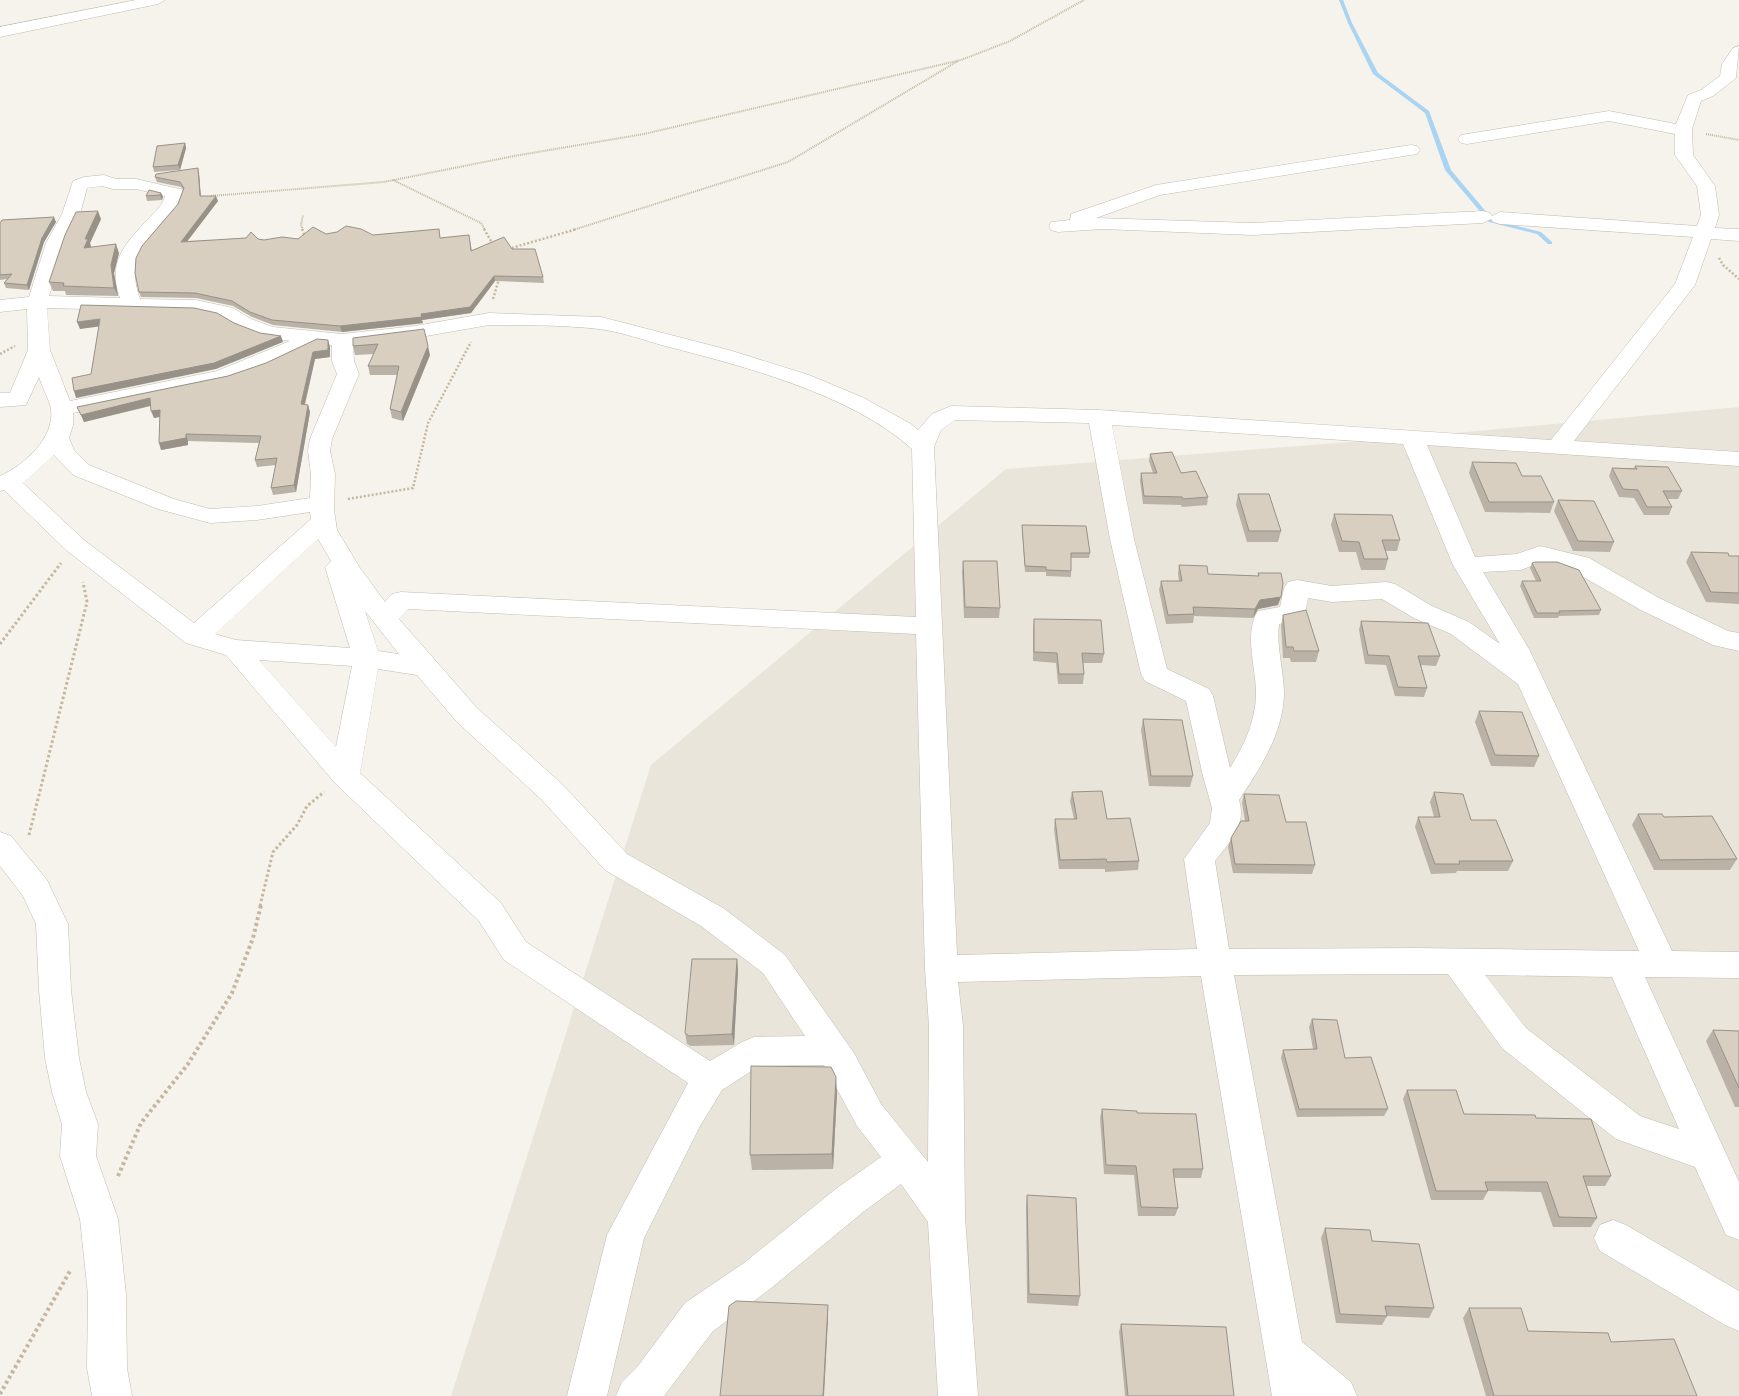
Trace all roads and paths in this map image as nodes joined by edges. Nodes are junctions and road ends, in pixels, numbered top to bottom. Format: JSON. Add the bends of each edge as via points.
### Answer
{"nodes":[{"id":1,"x":158,"y":0,"type":"edge"},
{"id":2,"x":1084,"y":0,"type":"edge"},
{"id":3,"x":0,"y":32,"type":"edge"},
{"id":4,"x":1739,"y":51,"type":"edge"},
{"id":5,"x":961,"y":60,"type":"junction"},
{"id":6,"x":1683,"y":130,"type":"junction"},
{"id":7,"x":1467,"y":139,"type":"dead end"},
{"id":8,"x":1739,"y":140,"type":"edge"},
{"id":9,"x":1411,"y":150,"type":"dead end"},
{"id":10,"x":392,"y":180,"type":"junction"},
{"id":11,"x":176,"y":197,"type":"junction"},
{"id":12,"x":303,"y":215,"type":"dead end"},
{"id":13,"x":1704,"y":233,"type":"junction"},
{"id":14,"x":1739,"y":235,"type":"edge"},
{"id":15,"x":306,"y":242,"type":"edge"},
{"id":16,"x":507,"y":250,"type":"edge"},
{"id":17,"x":498,"y":252,"type":"edge"},
{"id":18,"x":499,"y":271,"type":"edge"},
{"id":19,"x":37,"y":302,"type":"junction"},
{"id":20,"x":490,"y":304,"type":"dead end"},
{"id":21,"x":132,"y":305,"type":"junction"},
{"id":22,"x":0,"y":306,"type":"edge"},
{"id":23,"x":474,"y":337,"type":"dead end"},
{"id":24,"x":329,"y":339,"type":"junction"},
{"id":25,"x":39,"y":350,"type":"junction"},
{"id":26,"x":6,"y":399,"type":"edge"},
{"id":27,"x":62,"y":409,"type":"junction"},
{"id":28,"x":1099,"y":417,"type":"junction"},
{"id":29,"x":1412,"y":437,"type":"junction"},
{"id":30,"x":58,"y":438,"type":"junction"},
{"id":31,"x":1558,"y":446,"type":"junction"},
{"id":32,"x":923,"y":447,"type":"junction"},
{"id":33,"x":1739,"y":459,"type":"edge"},
{"id":34,"x":4,"y":482,"type":"edge"},
{"id":35,"x":324,"y":518,"type":"junction"},
{"id":36,"x":76,"y":545,"type":"junction"},
{"id":37,"x":1466,"y":566,"type":"junction"},
{"id":38,"x":384,"y":619,"type":"junction"},
{"id":39,"x":929,"y":626,"type":"junction"},
{"id":40,"x":195,"y":637,"type":"junction"},
{"id":41,"x":1739,"y":642,"type":"edge"},
{"id":42,"x":0,"y":644,"type":"edge"},
{"id":43,"x":235,"y":649,"type":"junction"},
{"id":44,"x":367,"y":658,"type":"junction"},
{"id":45,"x":426,"y":667,"type":"junction"},
{"id":46,"x":1529,"y":679,"type":"junction"},
{"id":47,"x":344,"y":776,"type":"junction"},
{"id":48,"x":1225,"y":799,"type":"junction"},
{"id":49,"x":2,"y":848,"type":"edge"},
{"id":50,"x":1457,"y":962,"type":"junction"},
{"id":51,"x":1215,"y":963,"type":"junction"},
{"id":52,"x":1662,"y":965,"type":"junction"},
{"id":53,"x":1739,"y":965,"type":"edge"},
{"id":54,"x":1623,"y":966,"type":"junction"},
{"id":55,"x":941,"y":968,"type":"junction"},
{"id":56,"x":834,"y":1050,"type":"junction"},
{"id":57,"x":710,"y":1079,"type":"junction"},
{"id":58,"x":1708,"y":1155,"type":"junction"},
{"id":59,"x":905,"y":1160,"type":"junction"},
{"id":60,"x":946,"y":1217,"type":"junction"},
{"id":61,"x":99,"y":1219,"type":"junction"},
{"id":62,"x":1739,"y":1223,"type":"edge"},
{"id":63,"x":1613,"y":1238,"type":"dead end"},
{"id":64,"x":71,"y":1269,"type":"dead end"},
{"id":65,"x":1739,"y":1312,"type":"edge"},
{"id":66,"x":1284,"y":1353,"type":"junction"},
{"id":67,"x":0,"y":1394,"type":"edge"},
{"id":68,"x":112,"y":1396,"type":"edge"},
{"id":69,"x":587,"y":1396,"type":"edge"},
{"id":70,"x":636,"y":1396,"type":"edge"},
{"id":71,"x":958,"y":1396,"type":"edge"},
{"id":72,"x":1292,"y":1396,"type":"edge"},
{"id":73,"x":1337,"y":1396,"type":"edge"}],
"edges":[{"from":1,"to":3,"type":"street"},
{"from":2,"to":5,"type":"path","via":[[1010,41]]},
{"from":4,"to":6,"type":"street","via":[[1730,64],[1728,78],[1694,98]]},
{"from":5,"to":10,"type":"path","via":[[644,134]]},
{"from":5,"to":16,"type":"path","via":[[788,162]]},
{"from":6,"to":7,"type":"street","via":[[1609,116]]},
{"from":6,"to":8,"type":"path"},
{"from":6,"to":13,"type":"street","via":[[1684,155],[1706,186],[1710,215]]},
{"from":9,"to":13,"type":"street","via":[[1156,190],[1058,226],[1102,223],[1253,229],[1491,218]]},
{"from":10,"to":11,"type":"path","via":[[278,192]]},
{"from":10,"to":17,"type":"path","via":[[481,223]]},
{"from":11,"to":19,"type":"street","via":[[175,193],[104,180],[79,185]]},
{"from":11,"to":21,"type":"street","via":[[140,237],[126,260],[124,281]]},
{"from":12,"to":15,"type":"path","via":[[301,225]]},
{"from":13,"to":14,"type":"street"},
{"from":13,"to":31,"type":"street","via":[[1686,285]]},
{"from":18,"to":20,"type":"path"},
{"from":19,"to":21,"type":"street"},
{"from":19,"to":22,"type":"street"},
{"from":19,"to":25,"type":"street"},
{"from":21,"to":24,"type":"street","via":[[196,306],[226,312],[270,333]]},
{"from":23,"to":35,"type":"path","via":[[428,423],[413,488]]},
{"from":24,"to":27,"type":"street","via":[[222,376]]},
{"from":24,"to":32,"type":"street","via":[[415,332],[489,319],[532,318],[601,323],[722,354],[801,380],[856,403],[903,429]]},
{"from":24,"to":35,"type":"street","via":[[348,374],[319,451]]},
{"from":25,"to":26,"type":"street"},
{"from":25,"to":27,"type":"street"},
{"from":27,"to":30,"type":"street"},
{"from":28,"to":29,"type":"street"},
{"from":28,"to":32,"type":"street","via":[[952,413],[935,420]]},
{"from":28,"to":48,"type":"street","via":[[1122,539],[1155,674],[1199,696]]},
{"from":29,"to":31,"type":"street"},
{"from":29,"to":37,"type":"street"},
{"from":30,"to":34,"type":"street","via":[[19,476]]},
{"from":30,"to":35,"type":"street","via":[[64,453],[81,470],[166,504],[210,516],[257,514]]},
{"from":31,"to":33,"type":"street"},
{"from":32,"to":39,"type":"street"},
{"from":34,"to":36,"type":"street"},
{"from":35,"to":38,"type":"street","via":[[350,572]]},
{"from":35,"to":40,"type":"street"},
{"from":35,"to":44,"type":"street"},
{"from":36,"to":40,"type":"street"},
{"from":36,"to":42,"type":"path"},
{"from":36,"to":49,"type":"path","via":[[87,602],[31,834]]},
{"from":37,"to":41,"type":"street","via":[[1521,562],[1540,554],[1580,564],[1650,604],[1722,639]]},
{"from":37,"to":46,"type":"street","via":[[1516,649]]},
{"from":38,"to":39,"type":"street","via":[[401,600]]},
{"from":38,"to":45,"type":"street"},
{"from":39,"to":55,"type":"street"},
{"from":40,"to":43,"type":"street"},
{"from":43,"to":44,"type":"street"},
{"from":43,"to":47,"type":"street"},
{"from":44,"to":45,"type":"street"},
{"from":44,"to":47,"type":"street"},
{"from":45,"to":56,"type":"street","via":[[468,715],[552,792],[616,862],[712,917],[774,964]]},
{"from":46,"to":48,"type":"street","via":[[1460,628],[1423,612],[1386,590],[1332,594],[1297,588],[1292,614],[1267,617],[1269,706],[1258,744]]},
{"from":46,"to":52,"type":"street"},
{"from":47,"to":57,"type":"street","via":[[490,912],[515,951]]},
{"from":47,"to":61,"type":"path","via":[[307,806],[297,825],[274,852],[253,938],[232,993],[188,1064],[141,1123]]},
{"from":48,"to":51,"type":"street","via":[[1225,826],[1199,858]]},
{"from":49,"to":61,"type":"street","via":[[36,889],[52,924],[62,1058],[80,1124],[78,1156]]},
{"from":50,"to":51,"type":"street"},
{"from":50,"to":54,"type":"street"},
{"from":50,"to":58,"type":"street","via":[[1514,1038],[1630,1128]]},
{"from":51,"to":55,"type":"street"},
{"from":51,"to":66,"type":"street"},
{"from":52,"to":53,"type":"street"},
{"from":52,"to":54,"type":"street"},
{"from":54,"to":58,"type":"street"},
{"from":55,"to":60,"type":"street","via":[[946,1026]]},
{"from":56,"to":57,"type":"street","via":[[754,1052]]},
{"from":56,"to":59,"type":"street","via":[[869,1115]]},
{"from":57,"to":69,"type":"street","via":[[626,1235]]},
{"from":58,"to":62,"type":"street"},
{"from":59,"to":60,"type":"street"},
{"from":59,"to":70,"type":"street","via":[[757,1276],[699,1317],[652,1380]]},
{"from":60,"to":71,"type":"street"},
{"from":61,"to":68,"type":"street","via":[[107,1294],[107,1368]]},
{"from":63,"to":65,"type":"street"},
{"from":64,"to":67,"type":"path"},
{"from":66,"to":72,"type":"street"},
{"from":66,"to":73,"type":"street"}]}
